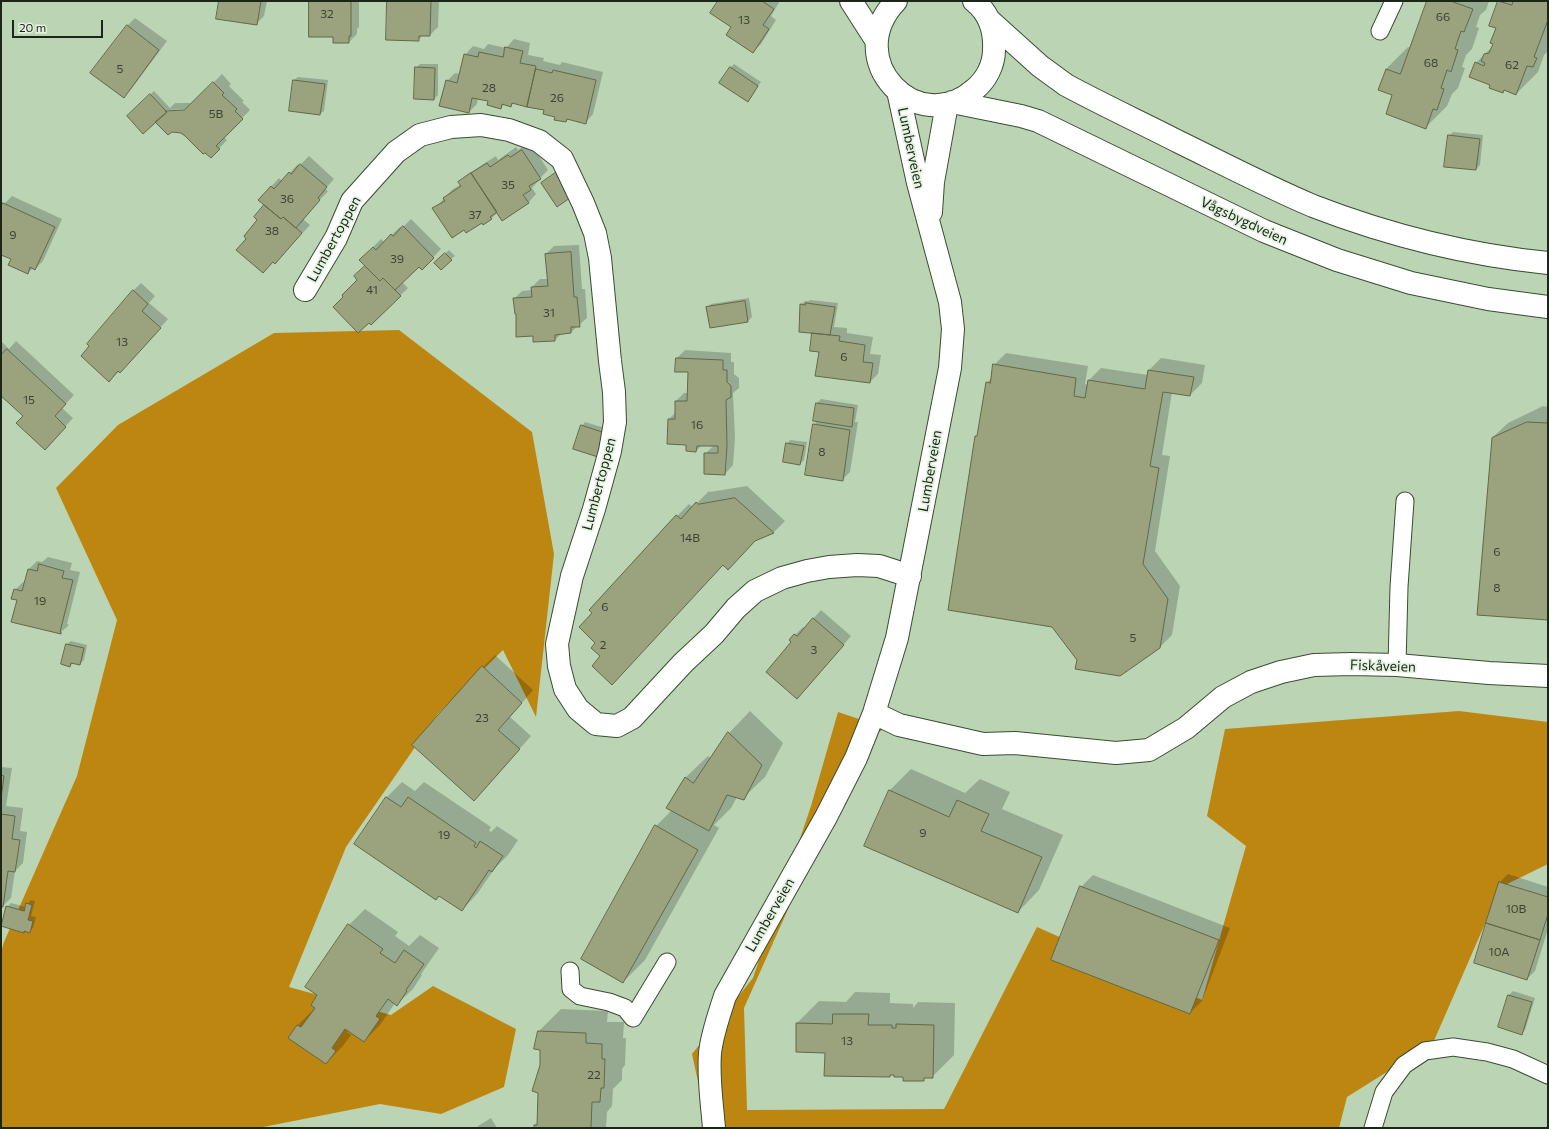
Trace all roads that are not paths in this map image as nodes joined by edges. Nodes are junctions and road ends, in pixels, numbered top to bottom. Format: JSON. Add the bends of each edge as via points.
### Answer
{"nodes":[{"id":1,"x":851,"y":1,"type":"edge"},
{"id":2,"x":896,"y":1,"type":"edge"},
{"id":3,"x":974,"y":1,"type":"edge"},
{"id":4,"x":1394,"y":1,"type":"edge"},
{"id":5,"x":989,"y":20,"type":"junction"},
{"id":6,"x":1380,"y":31,"type":"dead end"},
{"id":7,"x":876,"y":40,"type":"junction"},
{"id":8,"x":898,"y":91,"type":"junction"},
{"id":9,"x":950,"y":103,"type":"junction"},
{"id":10,"x":930,"y":228,"type":"junction"},
{"id":11,"x":1548,"y":263,"type":"edge"},
{"id":12,"x":305,"y":290,"type":"dead end"},
{"id":13,"x":1548,"y":307,"type":"edge"},
{"id":14,"x":1404,"y":501,"type":"dead end"},
{"id":15,"x":910,"y":576,"type":"junction"},
{"id":16,"x":1396,"y":665,"type":"junction"},
{"id":17,"x":1548,"y":676,"type":"edge"},
{"id":18,"x":874,"y":713,"type":"junction"},
{"id":19,"x":667,"y":962,"type":"dead end"},
{"id":20,"x":570,"y":972,"type":"dead end"},
{"id":21,"x":1548,"y":1075,"type":"edge"},
{"id":22,"x":714,"y":1128,"type":"edge"},
{"id":23,"x":1373,"y":1128,"type":"edge"}],
"edges":[{"from":1,"to":7,"type":"street"},
{"from":2,"to":7,"type":"street","via":[[882,19]]},
{"from":3,"to":5,"type":"street"},
{"from":4,"to":6,"type":"lane"},
{"from":5,"to":9,"type":"street","via":[[994,36],[994,54],[989,70],[968,96]]},
{"from":5,"to":11,"type":"street","via":[[1040,66],[1066,85],[1314,206],[1382,229],[1451,248]]},
{"from":7,"to":8,"type":"street","via":[[881,68],[888,81]]},
{"from":8,"to":9,"type":"street","via":[[909,99],[922,103]]},
{"from":8,"to":10,"type":"street","name":"Lumberveien"},
{"from":9,"to":10,"type":"street","name":"Lumberveien","via":[[933,182]]},
{"from":9,"to":13,"type":"street","name":"Vågsbygdveien","via":[[1038,121],[1264,231],[1337,260],[1411,283],[1488,299]]},
{"from":10,"to":15,"type":"street","name":"Lumberveien","via":[[950,302],[952,348]]},
{"from":12,"to":15,"type":"street","name":"Lumbertoppen","via":[[336,238],[352,201],[396,152],[420,135],[450,127],[481,125],[509,130],[539,141],[562,159],[595,234],[600,258],[614,392],[615,422],[610,450],[572,576],[557,644],[565,689],[578,709],[596,724],[617,726],[632,718],[736,608],[755,591],[782,578],[829,567],[857,565],[879,566]]},
{"from":14,"to":16,"type":"lane"},
{"from":15,"to":18,"type":"street","name":"Lumberveien","via":[[898,638]]},
{"from":16,"to":17,"type":"street","name":"Fiskåveien"},
{"from":16,"to":18,"type":"street","name":"Fiskåveien","via":[[1314,665],[1251,682],[1223,697],[1186,728],[1149,750],[1116,753],[1015,744],[983,744],[899,726]]},
{"from":18,"to":22,"type":"street","name":"Lumberveien","via":[[856,758],[826,817],[725,996],[716,1022],[710,1054]]},
{"from":19,"to":20,"type":"lane","via":[[633,1018],[625,1008],[580,996],[571,989]]},
{"from":21,"to":23,"type":"lane","via":[[1513,1059],[1487,1052],[1453,1047],[1425,1051],[1404,1065],[1384,1092]]}]}
